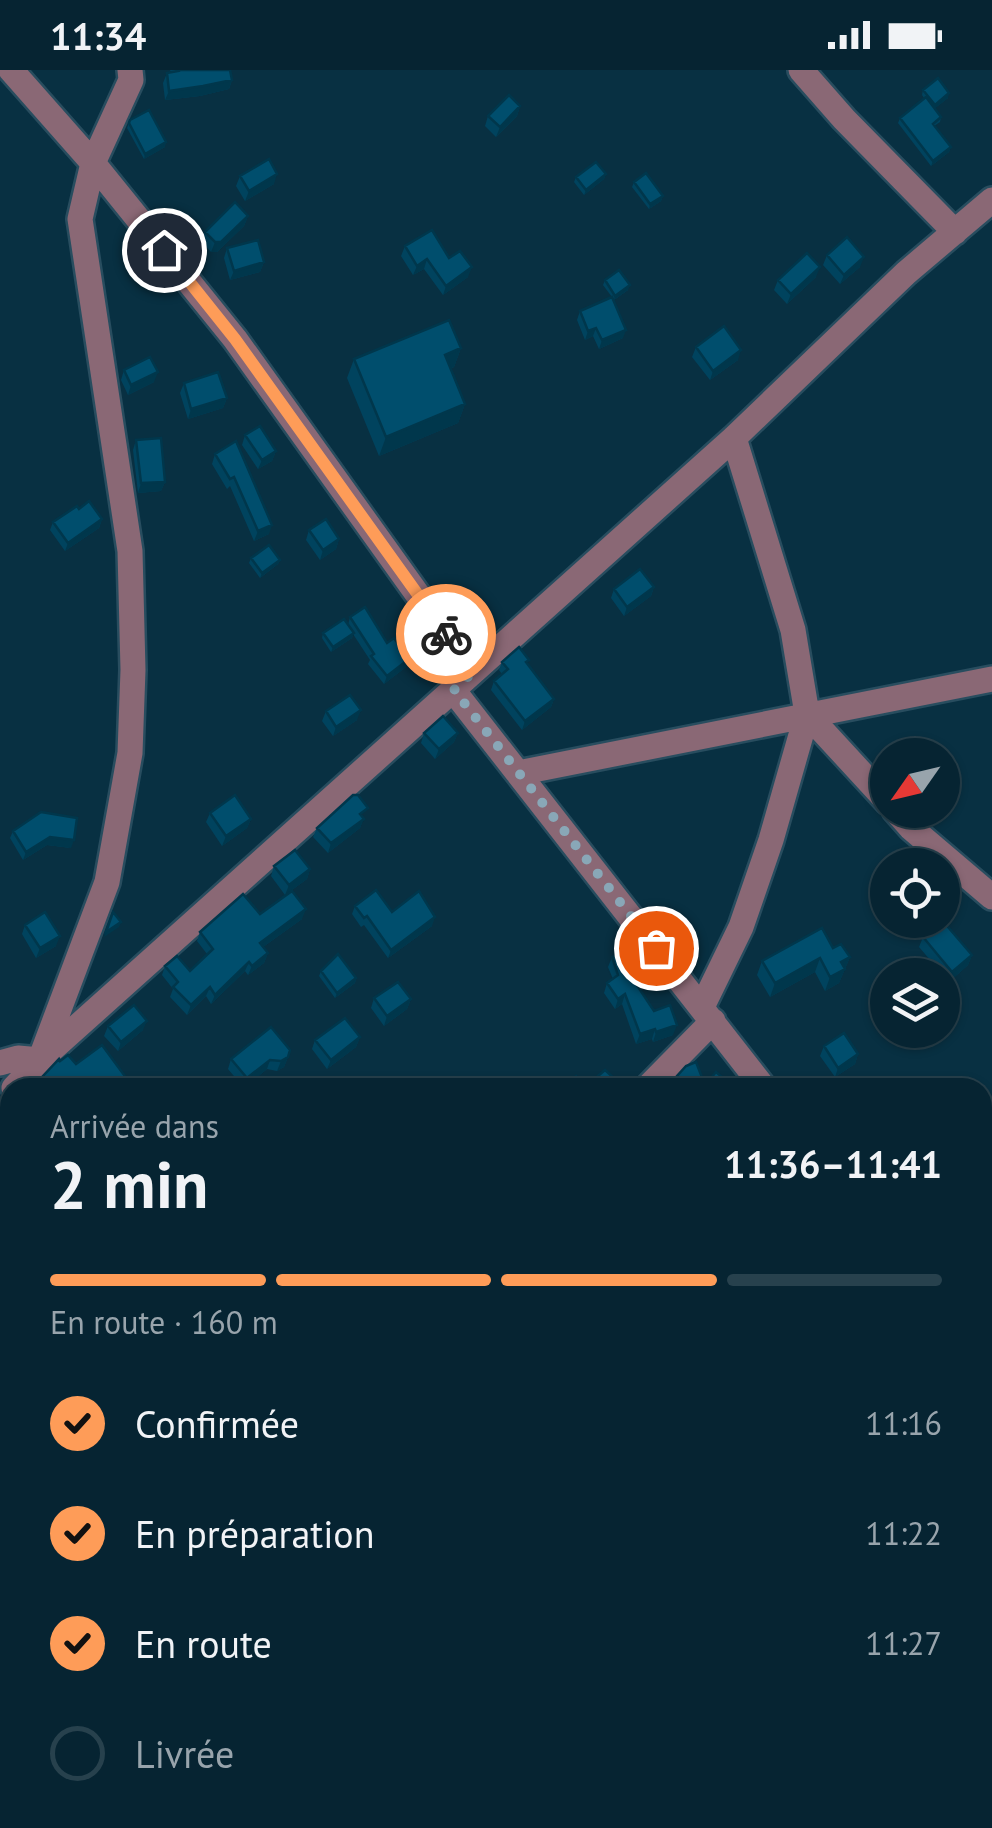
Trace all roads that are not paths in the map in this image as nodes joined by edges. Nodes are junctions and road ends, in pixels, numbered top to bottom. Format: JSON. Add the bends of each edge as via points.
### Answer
{"nodes":[{"id":1,"x":11,"y":70,"type":"edge"},
{"id":2,"x":130,"y":70,"type":"edge"},
{"id":3,"x":801,"y":70,"type":"edge"},
{"id":4,"x":93,"y":162,"type":"junction"},
{"id":5,"x":992,"y":200,"type":"edge"},
{"id":6,"x":954,"y":232,"type":"junction"},
{"id":7,"x":734,"y":438,"type":"junction"},
{"id":8,"x":473,"y":672,"type":"junction"},
{"id":9,"x":992,"y":679,"type":"edge"},
{"id":10,"x":454,"y":690,"type":"junction"},
{"id":11,"x":808,"y":714,"type":"junction"},
{"id":12,"x":518,"y":773,"type":"junction"},
{"id":13,"x":870,"y":782,"type":"edge"},
{"id":14,"x":911,"y":828,"type":"edge"},
{"id":15,"x":992,"y":898,"type":"edge"},
{"id":16,"x":708,"y":1014,"type":"junction"},
{"id":17,"x":40,"y":1060,"type":"junction"},
{"id":18,"x":0,"y":1063,"type":"edge"},
{"id":19,"x":23,"y":1078,"type":"edge"},
{"id":20,"x":654,"y":1078,"type":"edge"},
{"id":21,"x":756,"y":1078,"type":"edge"}],
"edges":[{"from":1,"to":4,"type":"street"},
{"from":2,"to":4,"type":"street"},
{"from":3,"to":6,"type":"street"},
{"from":4,"to":8,"type":"street","via":[[235,339]]},
{"from":4,"to":17,"type":"street","via":[[80,219],[130,551],[130,753],[106,882]]},
{"from":5,"to":6,"type":"street"},
{"from":6,"to":7,"type":"street"},
{"from":7,"to":8,"type":"street"},
{"from":7,"to":11,"type":"street","via":[[793,630]]},
{"from":8,"to":10,"type":"street"},
{"from":9,"to":11,"type":"street"},
{"from":10,"to":12,"type":"street"},
{"from":10,"to":17,"type":"street"},
{"from":11,"to":12,"type":"street"},
{"from":11,"to":13,"type":"street"},
{"from":11,"to":16,"type":"street"},
{"from":12,"to":16,"type":"street"},
{"from":14,"to":15,"type":"street"},
{"from":16,"to":20,"type":"street"},
{"from":16,"to":21,"type":"street"},
{"from":17,"to":18,"type":"street"},
{"from":17,"to":19,"type":"street"}]}
